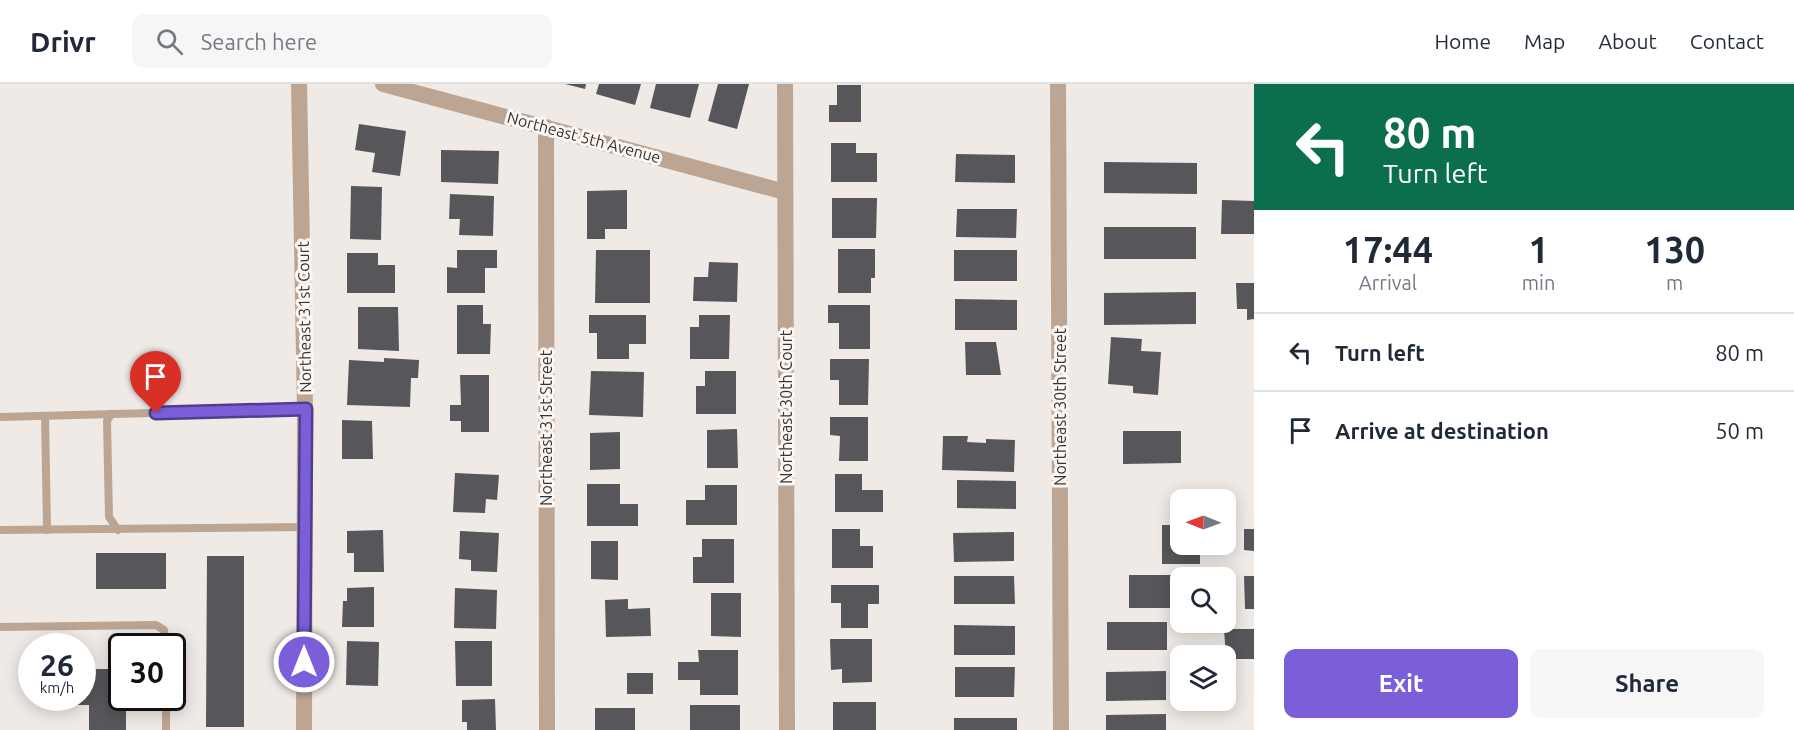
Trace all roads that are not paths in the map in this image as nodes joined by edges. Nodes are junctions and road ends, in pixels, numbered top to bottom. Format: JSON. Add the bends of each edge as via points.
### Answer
{"nodes":[{"id":1,"x":299,"y":84,"type":"edge"},
{"id":2,"x":383,"y":84,"type":"edge"},
{"id":3,"x":785,"y":84,"type":"edge"},
{"id":4,"x":1058,"y":84,"type":"edge"},
{"id":5,"x":546,"y":127,"type":"junction"},
{"id":6,"x":785,"y":192,"type":"junction"},
{"id":7,"x":306,"y":409,"type":"junction"},
{"id":8,"x":111,"y":414,"type":"junction"},
{"id":9,"x":45,"y":416,"type":"junction"},
{"id":10,"x":0,"y":417,"type":"edge"},
{"id":11,"x":305,"y":527,"type":"junction"},
{"id":12,"x":0,"y":530,"type":"edge"},
{"id":13,"x":47,"y":530,"type":"junction"},
{"id":14,"x":118,"y":530,"type":"junction"},
{"id":15,"x":0,"y":627,"type":"edge"},
{"id":16,"x":164,"y":633,"type":"edge"},
{"id":17,"x":166,"y":711,"type":"edge"},
{"id":18,"x":166,"y":730,"type":"edge"},
{"id":19,"x":304,"y":730,"type":"edge"},
{"id":20,"x":547,"y":730,"type":"edge"},
{"id":21,"x":787,"y":730,"type":"edge"},
{"id":22,"x":1061,"y":730,"type":"edge"}],
"edges":[{"from":1,"to":7,"type":"street","name":"Northeast 31st Court"},
{"from":2,"to":5,"type":"street","name":"Northeast 5th Avenue"},
{"from":3,"to":6,"type":"street","name":"Northeast 30th Court"},
{"from":4,"to":22,"type":"street","name":"Northeast 30th Street"},
{"from":5,"to":6,"type":"street","name":"Northeast 5th Avenue"},
{"from":5,"to":20,"type":"street","name":"Northeast 31st Street"},
{"from":6,"to":21,"type":"street","name":"Northeast 30th Court"},
{"from":7,"to":8,"type":"lane"},
{"from":7,"to":11,"type":"street","name":"Northeast 31st Court"},
{"from":8,"to":9,"type":"lane"},
{"from":8,"to":14,"type":"lane","via":[[107,421],[109,517]]},
{"from":9,"to":10,"type":"lane"},
{"from":9,"to":13,"type":"lane"},
{"from":11,"to":14,"type":"lane"},
{"from":11,"to":19,"type":"street","name":"Northeast 31st Court"},
{"from":12,"to":13,"type":"lane"},
{"from":13,"to":14,"type":"lane"},
{"from":15,"to":16,"type":"lane","via":[[156,626]]},
{"from":17,"to":18,"type":"lane"}]}
